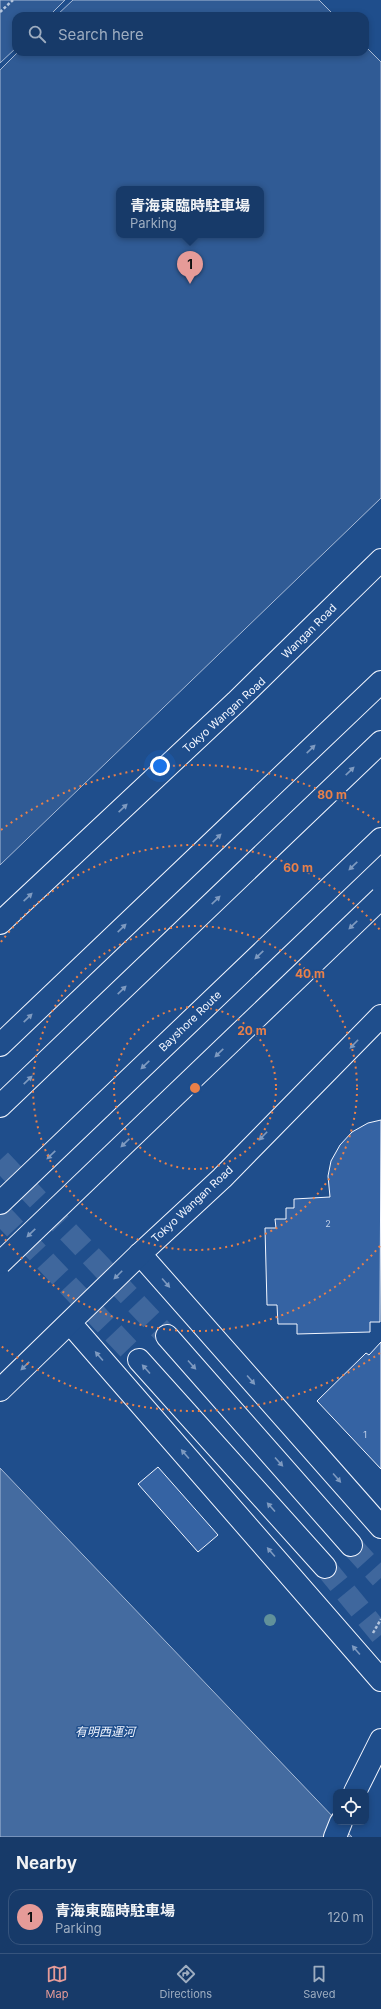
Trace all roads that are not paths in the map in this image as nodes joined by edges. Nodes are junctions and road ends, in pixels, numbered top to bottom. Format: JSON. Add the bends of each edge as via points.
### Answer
{"nodes":[{"id":1,"x":381,"y":560,"type":"edge"},
{"id":2,"x":381,"y":575,"type":"edge"},
{"id":3,"x":381,"y":682,"type":"edge"},
{"id":4,"x":236,"y":702,"type":"junction"},
{"id":5,"x":381,"y":742,"type":"edge"},
{"id":6,"x":381,"y":839,"type":"edge"},
{"id":7,"x":381,"y":898,"type":"edge"},
{"id":8,"x":0,"y":923,"type":"edge"},
{"id":9,"x":381,"y":1016,"type":"edge"},
{"id":10,"x":0,"y":1044,"type":"edge"},
{"id":11,"x":0,"y":1106,"type":"edge"},
{"id":12,"x":0,"y":1203,"type":"edge"},
{"id":13,"x":140,"y":1254,"type":"junction"},
{"id":14,"x":0,"y":1263,"type":"edge"},
{"id":15,"x":70,"y":1323,"type":"junction"},
{"id":16,"x":167,"y":1336,"type":"tunnel mouth"},
{"id":17,"x":138,"y":1360,"type":"tunnel mouth"},
{"id":18,"x":0,"y":1390,"type":"edge"},
{"id":19,"x":381,"y":1528,"type":"edge"},
{"id":20,"x":352,"y":1545,"type":"tunnel mouth"},
{"id":21,"x":325,"y":1567,"type":"tunnel mouth"},
{"id":22,"x":381,"y":1680,"type":"edge"},
{"id":23,"x":381,"y":1740,"type":"edge"},
{"id":24,"x":356,"y":1789,"type":"edge"},
{"id":25,"x":341,"y":1825,"type":"edge"},
{"id":26,"x":335,"y":1837,"type":"edge"}],
"edges":[{"from":1,"to":4,"type":"main road","name":"Wangan Road"},
{"from":2,"to":4,"type":"main road","name":"Tokyo Wangan Road"},
{"from":10,"to":3,"type":"main road","one_way":true},
{"from":8,"to":4,"type":"main road","name":"Tokyo Wangan Road","one_way":true},
{"from":11,"to":5,"type":"main road","one_way":true},
{"from":6,"to":12,"type":"main road","name":"Bayshore Route","one_way":true},
{"from":7,"to":14,"type":"main road","one_way":true,"bridge":true},
{"from":9,"to":13,"type":"main road","name":"Tokyo Wangan Road","one_way":true,"via":[[222,1178]]},
{"from":13,"to":15,"type":"main road","name":"Tokyo Wangan Road","one_way":true},
{"from":13,"to":19,"type":"main road","one_way":true},
{"from":15,"to":18,"type":"main road","name":"Tokyo Wangan Road","one_way":true},
{"from":22,"to":15,"type":"main road","one_way":true},
{"from":16,"to":20,"type":"main road","one_way":true},
{"from":21,"to":17,"type":"main road","one_way":true},
{"from":23,"to":24,"type":"main road"},
{"from":25,"to":26,"type":"main road"}]}
